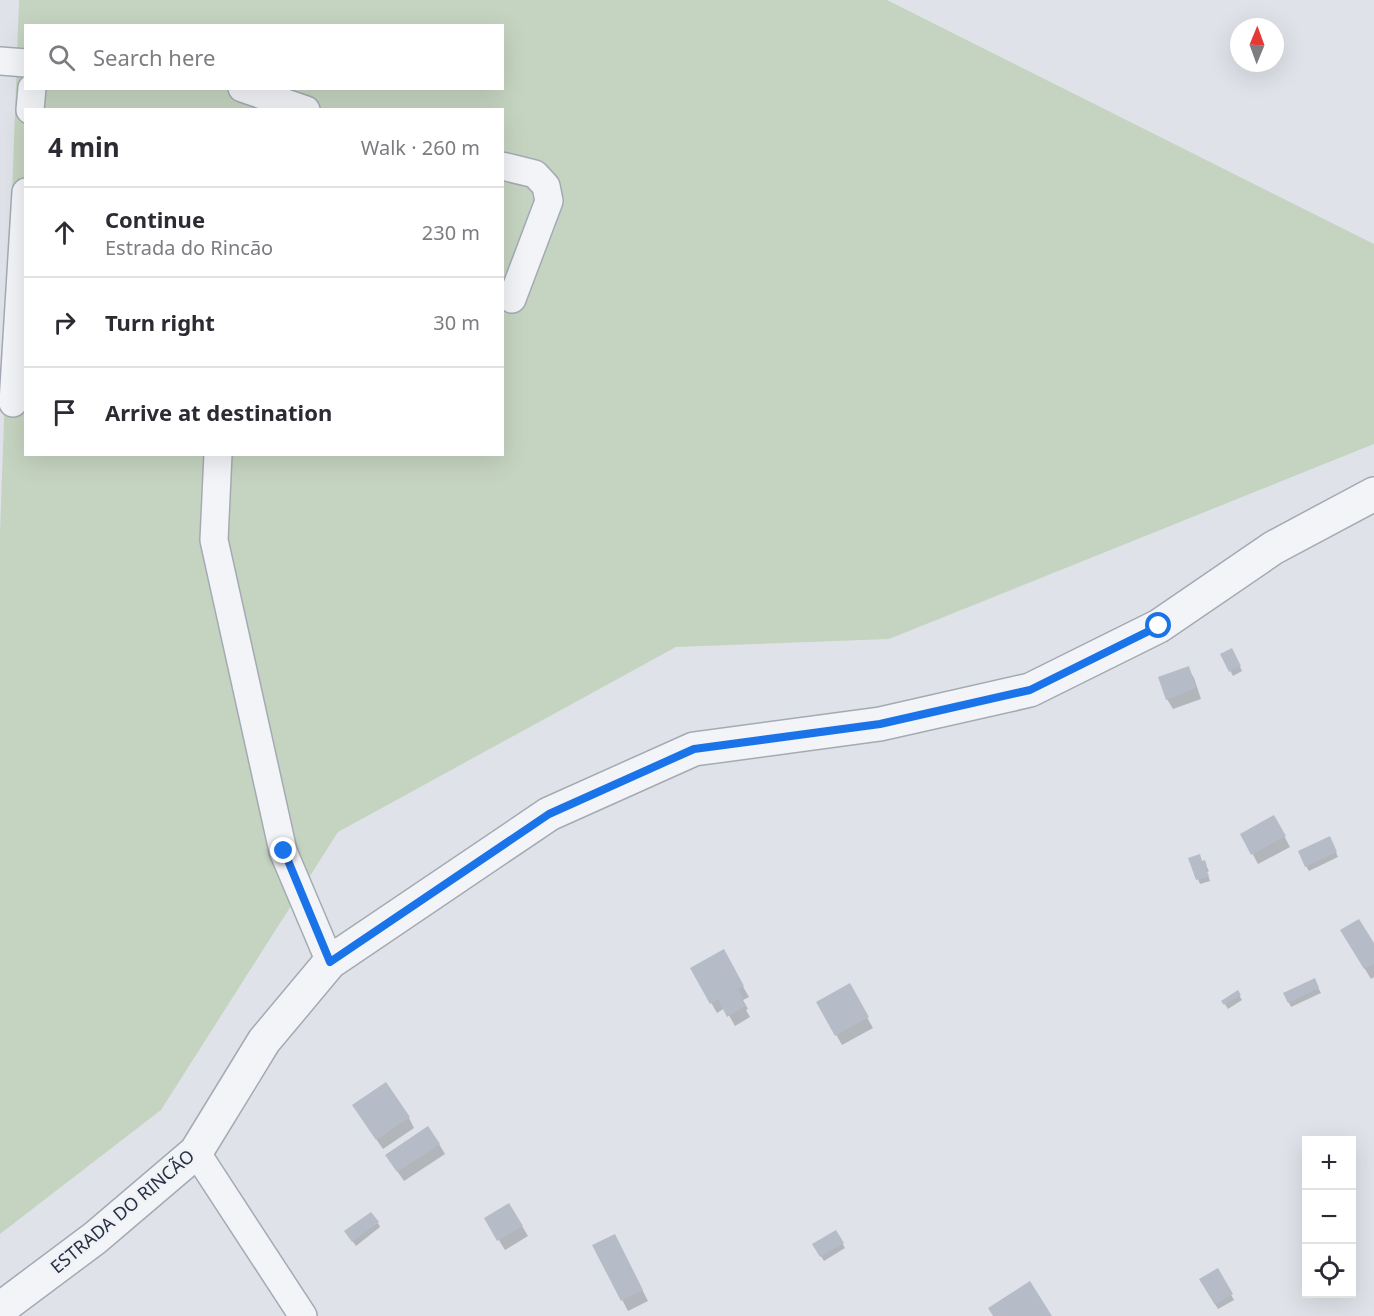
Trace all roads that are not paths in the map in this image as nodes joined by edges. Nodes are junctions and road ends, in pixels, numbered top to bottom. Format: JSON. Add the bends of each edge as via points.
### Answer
{"nodes":[{"id":1,"x":0,"y":61,"type":"edge"},
{"id":2,"x":24,"y":63,"type":"edge"},
{"id":3,"x":32,"y":90,"type":"edge"},
{"id":4,"x":248,"y":90,"type":"edge"},
{"id":5,"x":30,"y":108,"type":"edge"},
{"id":6,"x":300,"y":108,"type":"edge"},
{"id":7,"x":504,"y":166,"type":"edge"},
{"id":8,"x":24,"y":224,"type":"edge"},
{"id":9,"x":512,"y":299,"type":"dead end"},
{"id":10,"x":13,"y":403,"type":"dead end"},
{"id":11,"x":218,"y":456,"type":"edge"},
{"id":12,"x":1374,"y":494,"type":"edge"},
{"id":13,"x":330,"y":962,"type":"junction"},
{"id":14,"x":196,"y":1152,"type":"junction"},
{"id":15,"x":0,"y":1309,"type":"edge"},
{"id":16,"x":303,"y":1316,"type":"edge"}],
"edges":[{"from":1,"to":2,"type":"street"},
{"from":3,"to":5,"type":"street"},
{"from":4,"to":6,"type":"street"},
{"from":7,"to":9,"type":"street","via":[[535,174],[546,186],[549,201]]},
{"from":8,"to":10,"type":"street"},
{"from":11,"to":13,"type":"street","via":[[214,540],[219,563],[284,851]]},
{"from":12,"to":13,"type":"street","name":"ESTRADA DO RINCÃO","via":[[1273,548],[1159,626],[1030,690],[880,724],[694,749],[549,814]]},
{"from":13,"to":14,"type":"street","name":"ESTRADA DO RINCÃO","via":[[264,1041]]},
{"from":14,"to":15,"type":"street","name":"ESTRADA DO RINCÃO","via":[[95,1238]]},
{"from":14,"to":16,"type":"street"}]}
